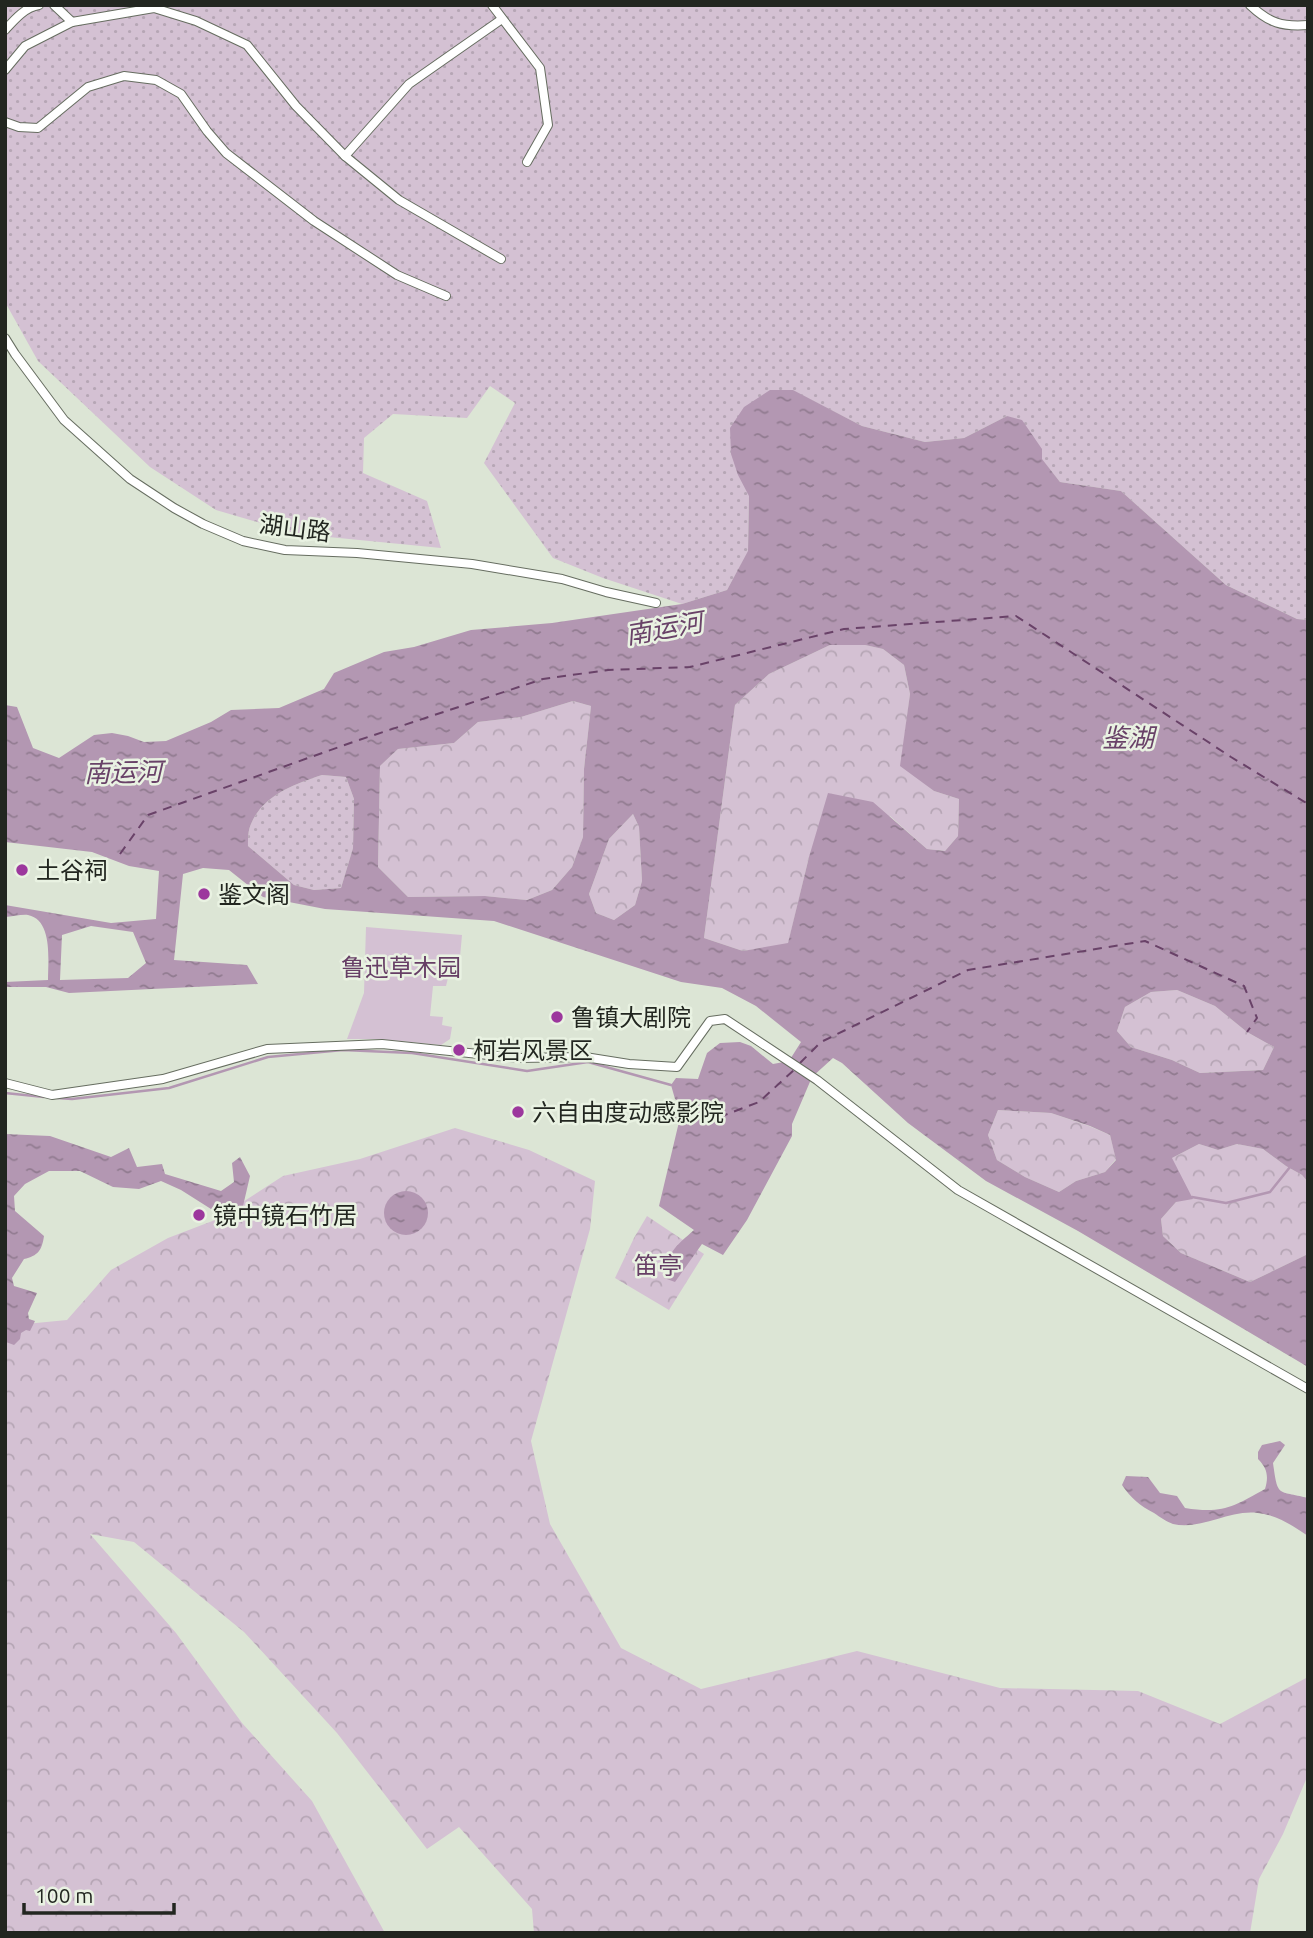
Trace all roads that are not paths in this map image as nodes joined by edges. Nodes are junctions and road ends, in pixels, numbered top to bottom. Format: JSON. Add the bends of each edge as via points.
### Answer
{"nodes":[{"id":1,"x":39,"y":5,"type":"edge"},
{"id":2,"x":54,"y":5,"type":"edge"},
{"id":3,"x":492,"y":5,"type":"edge"},
{"id":4,"x":1250,"y":5,"type":"edge"},
{"id":5,"x":154,"y":7,"type":"edge"},
{"id":6,"x":502,"y":19,"type":"junction"},
{"id":7,"x":72,"y":22,"type":"junction"},
{"id":8,"x":1308,"y":25,"type":"edge"},
{"id":9,"x":5,"y":30,"type":"edge"},
{"id":10,"x":5,"y":70,"type":"edge"},
{"id":11,"x":5,"y":122,"type":"edge"},
{"id":12,"x":345,"y":156,"type":"junction"},
{"id":13,"x":527,"y":162,"type":"dead end"},
{"id":14,"x":501,"y":259,"type":"dead end"},
{"id":15,"x":446,"y":296,"type":"dead end"},
{"id":16,"x":5,"y":338,"type":"edge"},
{"id":17,"x":656,"y":603,"type":"dead end"},
{"id":18,"x":5,"y":1083,"type":"edge"},
{"id":19,"x":1308,"y":1389,"type":"edge"}],
"edges":[{"from":1,"to":9,"type":"street","via":[[31,6]]},
{"from":2,"to":7,"type":"street"},
{"from":3,"to":6,"type":"street"},
{"from":4,"to":8,"type":"street","via":[[1265,19]]},
{"from":5,"to":7,"type":"street"},
{"from":5,"to":12,"type":"street","via":[[247,45],[296,106]]},
{"from":6,"to":12,"type":"street","via":[[410,84]]},
{"from":6,"to":13,"type":"street","via":[[540,68],[548,125]]},
{"from":7,"to":10,"type":"street","via":[[25,46]]},
{"from":11,"to":15,"type":"street","via":[[38,128],[88,87],[124,76],[156,80],[181,94],[226,153],[314,221],[397,275]]},
{"from":12,"to":14,"type":"street","via":[[400,201]]},
{"from":16,"to":17,"type":"street","name":"湖山路","via":[[64,420],[130,479],[174,509],[233,537],[285,550],[472,564],[562,579]]},
{"from":18,"to":19,"type":"street","via":[[52,1095],[163,1079],[267,1049],[382,1044],[677,1067],[710,1021],[725,1019],[817,1080],[958,1190]]}]}
